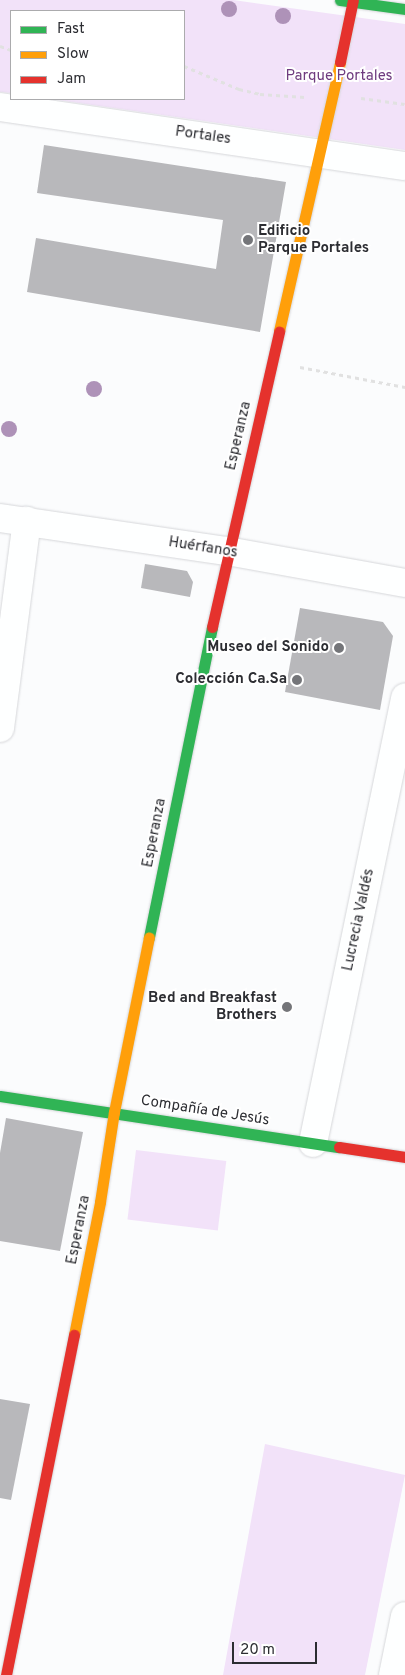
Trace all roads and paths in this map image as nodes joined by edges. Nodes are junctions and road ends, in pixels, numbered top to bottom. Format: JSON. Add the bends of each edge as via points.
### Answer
{"nodes":[{"id":1,"x":340,"y":0,"type":"edge"},
{"id":2,"x":352,"y":1,"type":"edge"},
{"id":3,"x":405,"y":10,"type":"edge"},
{"id":4,"x":185,"y":66,"type":"edge"},
{"id":5,"x":333,"y":94,"type":"junction"},
{"id":6,"x":405,"y":104,"type":"edge"},
{"id":7,"x":0,"y":107,"type":"edge"},
{"id":8,"x":321,"y":153,"type":"junction"},
{"id":9,"x":405,"y":166,"type":"edge"},
{"id":10,"x":307,"y":368,"type":"dead end"},
{"id":11,"x":405,"y":387,"type":"edge"},
{"id":12,"x":0,"y":518,"type":"edge"},
{"id":13,"x":28,"y":521,"type":"junction"},
{"id":14,"x":227,"y":551,"type":"junction"},
{"id":15,"x":405,"y":583,"type":"edge"},
{"id":16,"x":405,"y":697,"type":"edge"},
{"id":17,"x":0,"y":728,"type":"edge"},
{"id":18,"x":0,"y":1096,"type":"edge"},
{"id":19,"x":114,"y":1112,"type":"junction"},
{"id":20,"x":313,"y":1143,"type":"junction"},
{"id":21,"x":405,"y":1156,"type":"edge"},
{"id":22,"x":405,"y":1616,"type":"edge"},
{"id":23,"x":0,"y":1674,"type":"edge"},
{"id":24,"x":5,"y":1675,"type":"edge"},
{"id":25,"x":393,"y":1675,"type":"edge"}],
"edges":[{"from":1,"to":2,"type":"street"},
{"from":2,"to":3,"type":"street"},
{"from":2,"to":5,"type":"street","name":"Esperanza"},
{"from":4,"to":5,"type":"path","via":[[218,82],[260,94],[309,97]]},
{"from":5,"to":6,"type":"path"},
{"from":5,"to":8,"type":"street","name":"Esperanza"},
{"from":7,"to":8,"type":"street","name":"Portales"},
{"from":8,"to":9,"type":"street","name":"Portales"},
{"from":8,"to":14,"type":"street","name":"Esperanza"},
{"from":10,"to":11,"type":"path"},
{"from":12,"to":13,"type":"street","name":"Huérfanos"},
{"from":13,"to":14,"type":"street","name":"Huérfanos"},
{"from":13,"to":17,"type":"street"},
{"from":14,"to":15,"type":"street","name":"Huérfanos"},
{"from":14,"to":19,"type":"street","name":"Esperanza"},
{"from":16,"to":20,"type":"street","name":"Lucrecia Valdés"},
{"from":18,"to":19,"type":"street","name":"Compañía de Jesús"},
{"from":19,"to":20,"type":"street","name":"Compañía de Jesús"},
{"from":19,"to":24,"type":"street","name":"Esperanza","via":[[100,1202]]},
{"from":20,"to":21,"type":"street","name":"Compañía de Jesús"},
{"from":22,"to":25,"type":"street"},
{"from":23,"to":24,"type":"street"}]}
